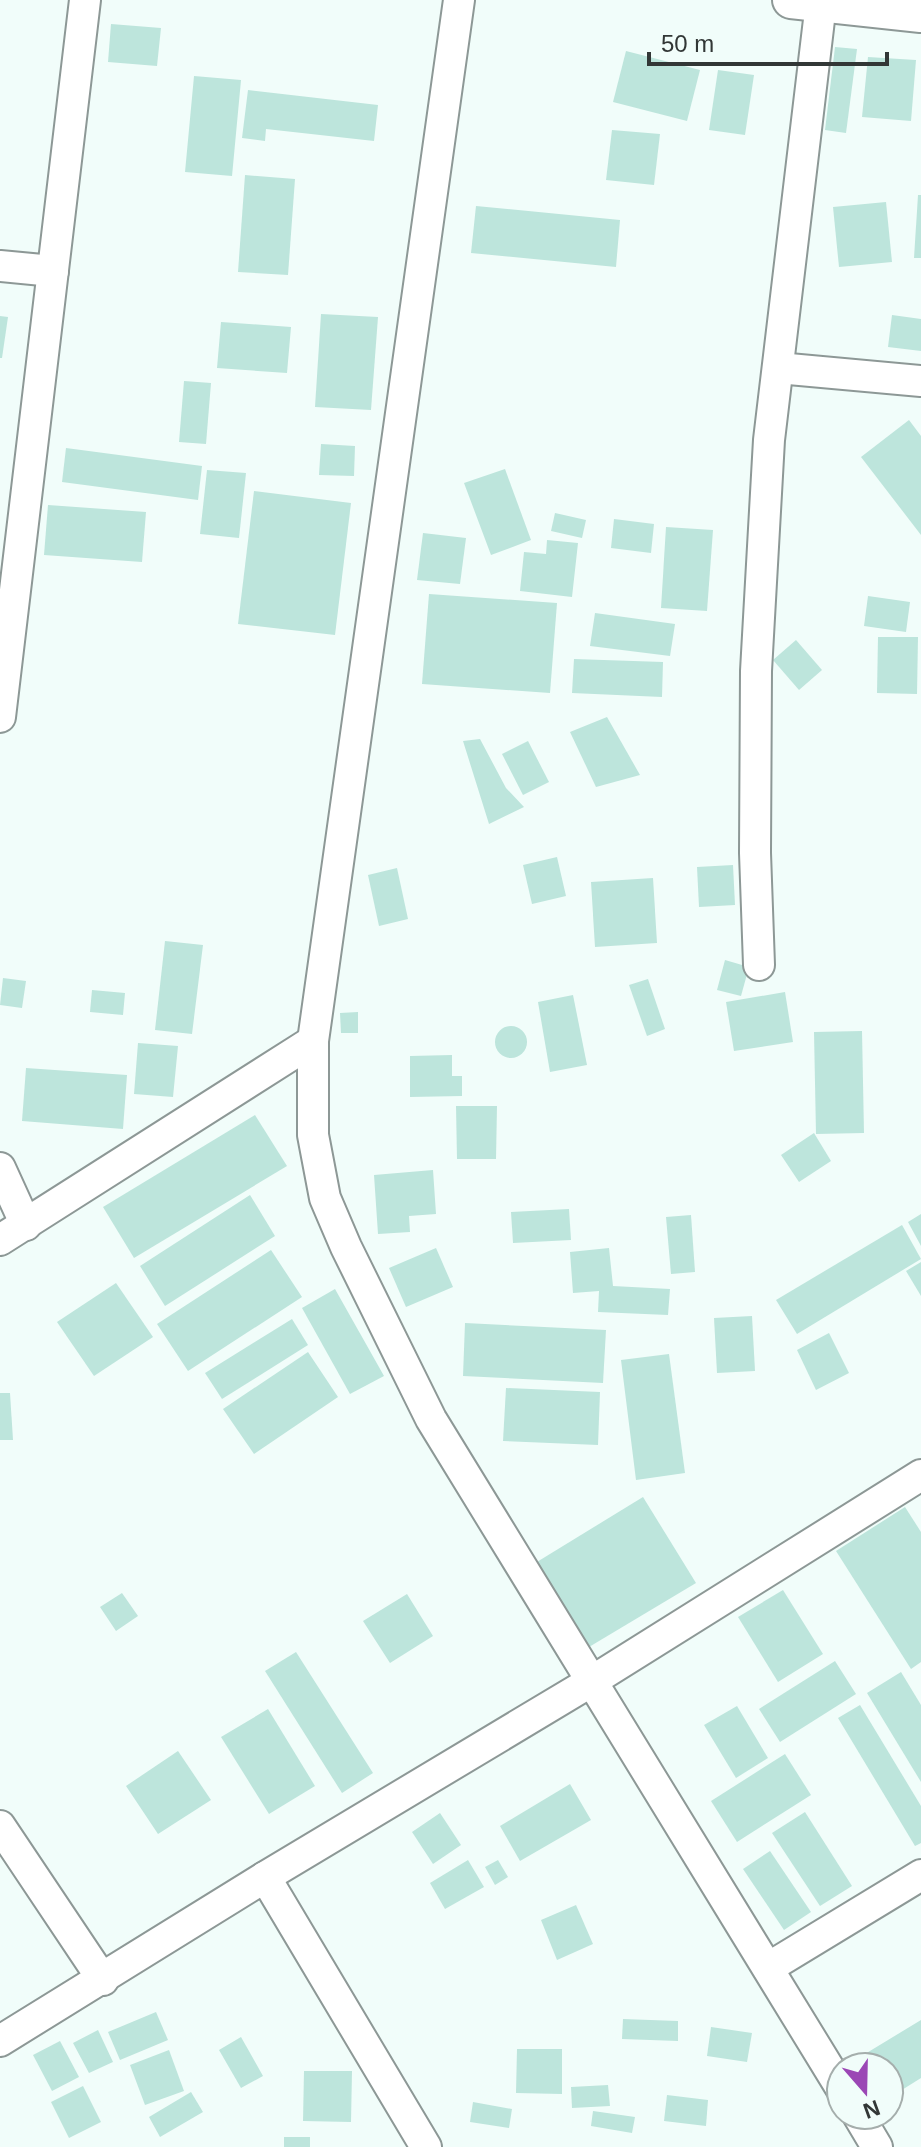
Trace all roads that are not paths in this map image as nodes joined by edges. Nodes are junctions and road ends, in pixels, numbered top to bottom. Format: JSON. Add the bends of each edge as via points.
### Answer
{"nodes":[{"id":1,"x":85,"y":0,"type":"edge"},
{"id":2,"x":459,"y":0,"type":"edge"},
{"id":3,"x":806,"y":2,"type":"edge"},
{"id":4,"x":921,"y":14,"type":"edge"},
{"id":5,"x":0,"y":266,"type":"edge"},
{"id":6,"x":53,"y":271,"type":"junction"},
{"id":7,"x":778,"y":368,"type":"junction"},
{"id":8,"x":921,"y":381,"type":"edge"},
{"id":9,"x":0,"y":717,"type":"edge"},
{"id":10,"x":759,"y":965,"type":"dead end"},
{"id":11,"x":313,"y":1041,"type":"junction"},
{"id":12,"x":0,"y":1168,"type":"edge"},
{"id":13,"x":26,"y":1225,"type":"junction"},
{"id":14,"x":0,"y":1240,"type":"edge"},
{"id":15,"x":921,"y":1475,"type":"edge"},
{"id":16,"x":592,"y":1681,"type":"junction"},
{"id":17,"x":0,"y":1826,"type":"edge"},
{"id":18,"x":921,"y":1875,"type":"edge"},
{"id":19,"x":265,"y":1877,"type":"junction"},
{"id":20,"x":768,"y":1968,"type":"junction"},
{"id":21,"x":103,"y":1980,"type":"junction"},
{"id":22,"x":0,"y":2041,"type":"edge"},
{"id":23,"x":825,"y":2062,"type":"edge"},
{"id":24,"x":426,"y":2147,"type":"edge"}],
"edges":[{"from":1,"to":6,"type":"street"},
{"from":2,"to":11,"type":"street"},
{"from":3,"to":4,"type":"street"},
{"from":3,"to":7,"type":"street"},
{"from":5,"to":6,"type":"street"},
{"from":6,"to":9,"type":"street"},
{"from":7,"to":8,"type":"street"},
{"from":7,"to":10,"type":"street","via":[[756,671]]},
{"from":11,"to":13,"type":"street"},
{"from":11,"to":16,"type":"street","via":[[313,1135],[325,1198],[346,1247],[431,1419]]},
{"from":12,"to":13,"type":"street"},
{"from":13,"to":14,"type":"street"},
{"from":15,"to":16,"type":"street"},
{"from":16,"to":19,"type":"street"},
{"from":16,"to":20,"type":"street"},
{"from":17,"to":21,"type":"street"},
{"from":18,"to":20,"type":"street"},
{"from":19,"to":21,"type":"street"},
{"from":19,"to":24,"type":"street"},
{"from":20,"to":23,"type":"street"},
{"from":21,"to":22,"type":"street"}]}
